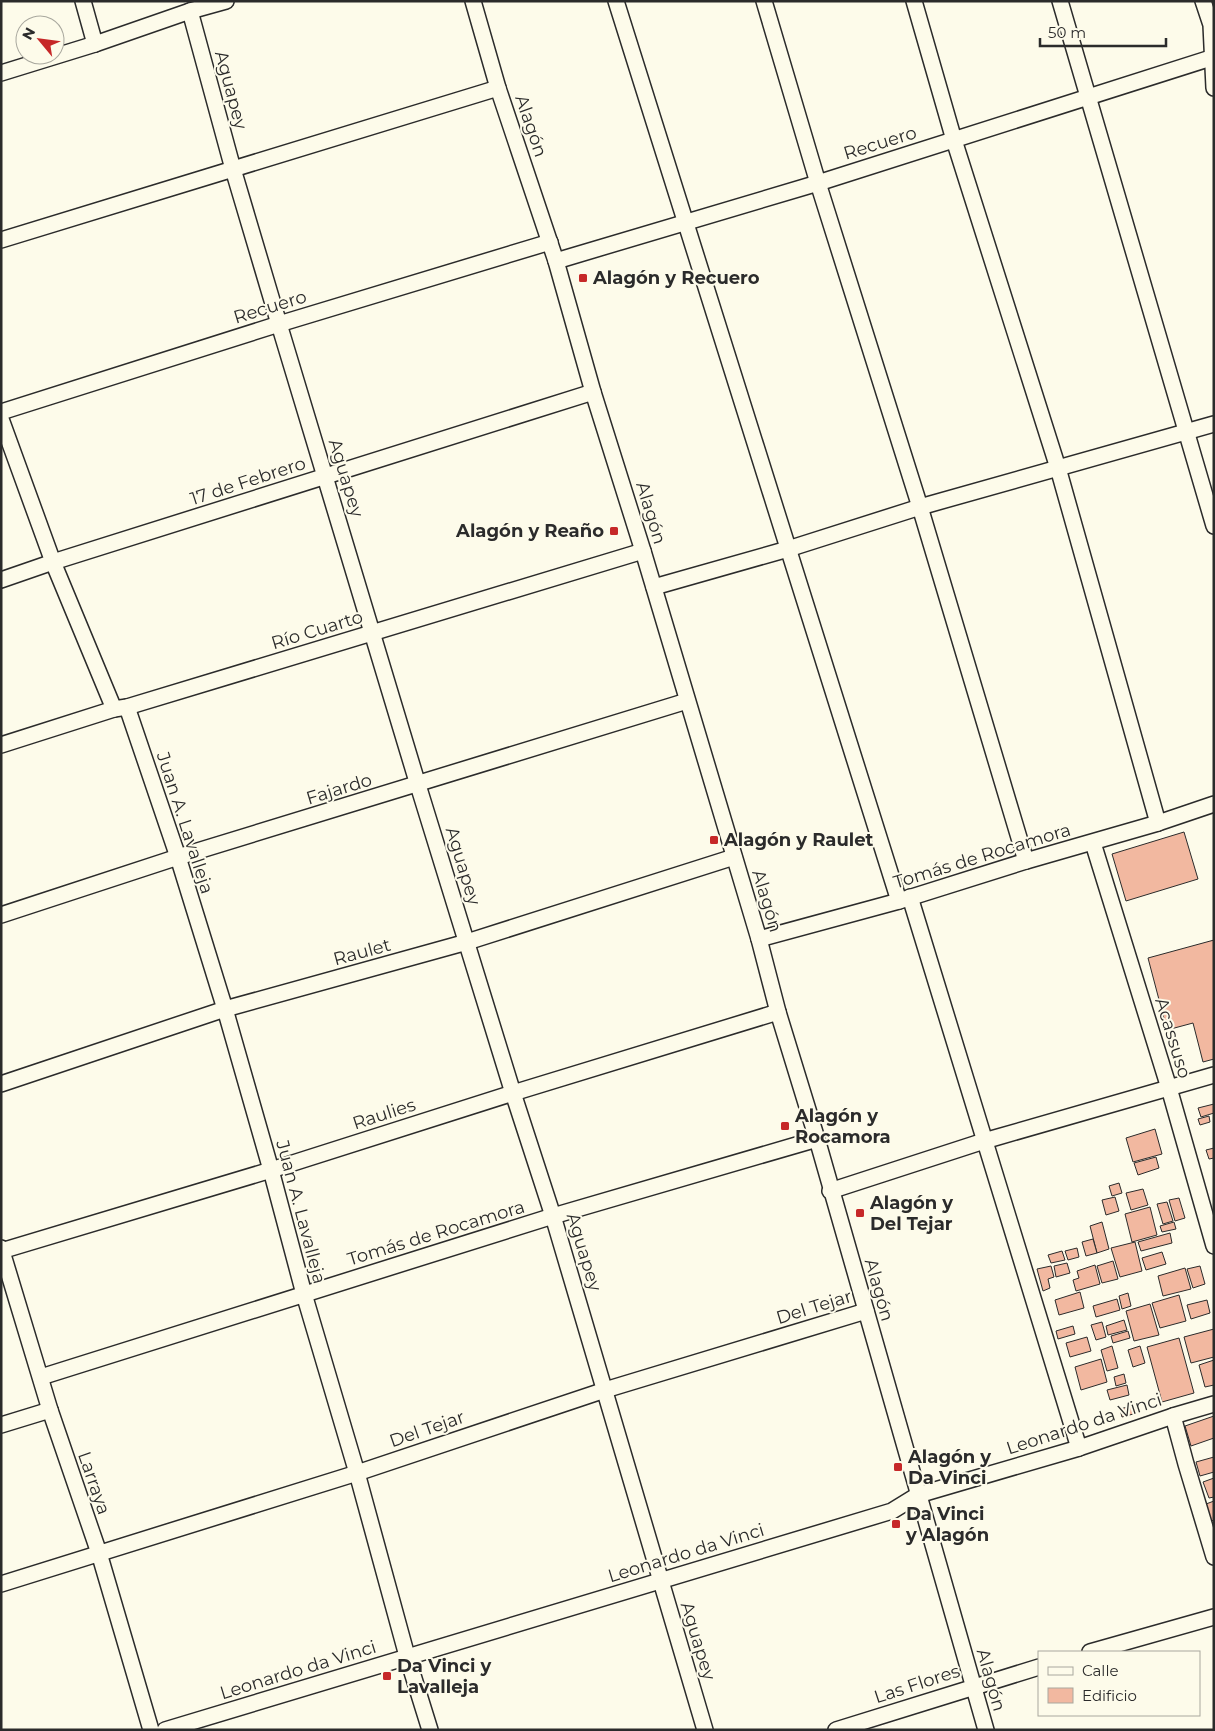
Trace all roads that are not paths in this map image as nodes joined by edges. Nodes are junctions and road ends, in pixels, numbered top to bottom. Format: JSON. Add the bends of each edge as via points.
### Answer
{"nodes":[{"id":1,"x":83,"y":1,"type":"edge"},
{"id":2,"x":226,"y":1,"type":"edge"},
{"id":3,"x":473,"y":1,"type":"edge"},
{"id":4,"x":616,"y":1,"type":"edge"},
{"id":5,"x":764,"y":1,"type":"edge"},
{"id":6,"x":914,"y":1,"type":"edge"},
{"id":7,"x":1060,"y":1,"type":"edge"},
{"id":8,"x":1203,"y":1,"type":"edge"},
{"id":9,"x":190,"y":11,"type":"junction"},
{"id":10,"x":95,"y":44,"type":"junction"},
{"id":11,"x":1213,"y":57,"type":"edge"},
{"id":12,"x":1,"y":73,"type":"edge"},
{"id":13,"x":498,"y":88,"type":"junction"},
{"id":14,"x":1214,"y":88,"type":"edge"},
{"id":15,"x":1088,"y":96,"type":"junction"},
{"id":16,"x":954,"y":140,"type":"junction"},
{"id":17,"x":234,"y":169,"type":"junction"},
{"id":18,"x":818,"y":183,"type":"junction"},
{"id":19,"x":687,"y":222,"type":"junction"},
{"id":20,"x":1,"y":240,"type":"edge"},
{"id":21,"x":550,"y":242,"type":"junction"},
{"id":22,"x":556,"y":261,"type":"junction"},
{"id":23,"x":279,"y":324,"type":"junction"},
{"id":24,"x":593,"y":392,"type":"junction"},
{"id":25,"x":1,"y":412,"type":"edge"},
{"id":26,"x":1,"y":419,"type":"edge"},
{"id":27,"x":1214,"y":424,"type":"edge"},
{"id":28,"x":1186,"y":432,"type":"junction"},
{"id":29,"x":1058,"y":468,"type":"junction"},
{"id":30,"x":326,"y":476,"type":"junction"},
{"id":31,"x":920,"y":508,"type":"junction"},
{"id":32,"x":1214,"y":526,"type":"edge"},
{"id":33,"x":788,"y":549,"type":"junction"},
{"id":34,"x":643,"y":551,"type":"junction"},
{"id":35,"x":53,"y":562,"type":"junction"},
{"id":36,"x":1,"y":580,"type":"edge"},
{"id":37,"x":654,"y":587,"type":"junction"},
{"id":38,"x":373,"y":633,"type":"junction"},
{"id":39,"x":687,"y":701,"type":"junction"},
{"id":40,"x":121,"y":708,"type":"junction"},
{"id":41,"x":1,"y":745,"type":"edge"},
{"id":42,"x":418,"y":785,"type":"junction"},
{"id":43,"x":1214,"y":804,"type":"edge"},
{"id":44,"x":1158,"y":823,"type":"junction"},
{"id":45,"x":1093,"y":843,"type":"junction"},
{"id":46,"x":734,"y":857,"type":"junction"},
{"id":47,"x":178,"y":858,"type":"junction"},
{"id":48,"x":1026,"y":860,"type":"junction"},
{"id":49,"x":904,"y":899,"type":"junction"},
{"id":50,"x":1,"y":915,"type":"edge"},
{"id":51,"x":759,"y":939,"type":"junction"},
{"id":52,"x":467,"y":942,"type":"junction"},
{"id":53,"x":225,"y":1009,"type":"junction"},
{"id":54,"x":778,"y":1012,"type":"junction"},
{"id":55,"x":1214,"y":1075,"type":"edge"},
{"id":56,"x":1,"y":1084,"type":"edge"},
{"id":57,"x":1169,"y":1088,"type":"junction"},
{"id":58,"x":513,"y":1092,"type":"junction"},
{"id":59,"x":817,"y":1138,"type":"junction"},
{"id":60,"x":984,"y":1141,"type":"junction"},
{"id":61,"x":272,"y":1170,"type":"junction"},
{"id":62,"x":830,"y":1191,"type":"junction"},
{"id":63,"x":554,"y":1216,"type":"junction"},
{"id":64,"x":1214,"y":1246,"type":"edge"},
{"id":65,"x":2,"y":1250,"type":"edge"},
{"id":66,"x":304,"y":1294,"type":"junction"},
{"id":67,"x":866,"y":1311,"type":"junction"},
{"id":68,"x":40,"y":1377,"type":"junction"},
{"id":69,"x":605,"y":1390,"type":"junction"},
{"id":70,"x":1214,"y":1404,"type":"edge"},
{"id":71,"x":50,"y":1410,"type":"junction"},
{"id":72,"x":1173,"y":1416,"type":"junction"},
{"id":73,"x":1,"y":1425,"type":"edge"},
{"id":74,"x":1079,"y":1448,"type":"junction"},
{"id":75,"x":357,"y":1473,"type":"junction"},
{"id":76,"x":918,"y":1495,"type":"junction"},
{"id":77,"x":98,"y":1553,"type":"junction"},
{"id":78,"x":1214,"y":1557,"type":"edge"},
{"id":79,"x":660,"y":1580,"type":"junction"},
{"id":80,"x":1,"y":1584,"type":"edge"},
{"id":81,"x":1214,"y":1616,"type":"edge"},
{"id":82,"x":1093,"y":1651,"type":"edge"},
{"id":83,"x":407,"y":1656,"type":"junction"},
{"id":84,"x":1038,"y":1667,"type":"edge"},
{"id":85,"x":973,"y":1686,"type":"junction"},
{"id":86,"x":151,"y":1730,"type":"edge"},
{"id":87,"x":165,"y":1730,"type":"edge"},
{"id":88,"x":430,"y":1730,"type":"edge"},
{"id":89,"x":705,"y":1730,"type":"edge"},
{"id":90,"x":836,"y":1730,"type":"edge"},
{"id":91,"x":986,"y":1730,"type":"edge"}],
"edges":[{"from":1,"to":10,"type":"street"},
{"from":2,"to":9,"type":"street"},
{"from":3,"to":13,"type":"street","name":"Alagón"},
{"from":4,"to":19,"type":"street"},
{"from":5,"to":18,"type":"street"},
{"from":6,"to":16,"type":"street"},
{"from":7,"to":15,"type":"street"},
{"from":8,"to":11,"type":"street","via":[[1211,25]]},
{"from":9,"to":10,"type":"street"},
{"from":9,"to":17,"type":"street","name":"Aguapey"},
{"from":10,"to":12,"type":"street"},
{"from":11,"to":14,"type":"street"},
{"from":11,"to":15,"type":"street","name":"Recuero"},
{"from":13,"to":17,"type":"street"},
{"from":13,"to":21,"type":"street","name":"Alagón"},
{"from":15,"to":16,"type":"street","name":"Recuero"},
{"from":15,"to":28,"type":"street"},
{"from":16,"to":18,"type":"street","name":"Recuero"},
{"from":16,"to":29,"type":"street"},
{"from":17,"to":20,"type":"street"},
{"from":17,"to":23,"type":"street","name":"Aguapey"},
{"from":18,"to":19,"type":"street","name":"Recuero"},
{"from":18,"to":31,"type":"street"},
{"from":19,"to":22,"type":"street","name":"Recuero"},
{"from":19,"to":33,"type":"street"},
{"from":21,"to":22,"type":"street","name":"Alagón"},
{"from":21,"to":23,"type":"street","name":"Recuero"},
{"from":22,"to":24,"type":"street","name":"Alagón"},
{"from":23,"to":25,"type":"street","name":"Recuero"},
{"from":23,"to":30,"type":"street","name":"Aguapey"},
{"from":24,"to":30,"type":"street","name":"17 de Febrero"},
{"from":24,"to":34,"type":"street","name":"Alagón"},
{"from":26,"to":35,"type":"street","name":"Juan A. Lavalleja"},
{"from":27,"to":28,"type":"street"},
{"from":28,"to":29,"type":"street"},
{"from":28,"to":32,"type":"street"},
{"from":29,"to":31,"type":"street"},
{"from":29,"to":44,"type":"street"},
{"from":30,"to":35,"type":"street","name":"17 de Febrero"},
{"from":30,"to":38,"type":"street","name":"Aguapey"},
{"from":31,"to":33,"type":"street"},
{"from":31,"to":48,"type":"street"},
{"from":33,"to":37,"type":"street"},
{"from":33,"to":49,"type":"street"},
{"from":34,"to":37,"type":"street","name":"Alagón"},
{"from":34,"to":38,"type":"street","name":"Río Cuarto"},
{"from":35,"to":36,"type":"street","name":"17 de Febrero"},
{"from":35,"to":40,"type":"street","name":"Juan A. Lavalleja"},
{"from":37,"to":39,"type":"street","name":"Alagón"},
{"from":38,"to":40,"type":"street","name":"Río Cuarto"},
{"from":38,"to":42,"type":"street","name":"Aguapey"},
{"from":39,"to":42,"type":"street","name":"Fajardo"},
{"from":39,"to":46,"type":"street","name":"Alagón"},
{"from":40,"to":41,"type":"street","name":"Río Cuarto"},
{"from":40,"to":47,"type":"street","name":"Juan A. Lavalleja"},
{"from":42,"to":47,"type":"street","name":"Fajardo"},
{"from":42,"to":52,"type":"street","name":"Aguapey"},
{"from":43,"to":44,"type":"street","name":"Tomás de Rocamora"},
{"from":44,"to":45,"type":"street","name":"Tomás de Rocamora"},
{"from":45,"to":48,"type":"street","name":"Tomás de Rocamora"},
{"from":45,"to":57,"type":"street","name":"Acassuso"},
{"from":46,"to":51,"type":"street","name":"Alagón"},
{"from":46,"to":52,"type":"street","name":"Raulet"},
{"from":47,"to":50,"type":"street","name":"Fajardo"},
{"from":47,"to":53,"type":"street","name":"Juan A. Lavalleja"},
{"from":48,"to":49,"type":"street","name":"Tomás de Rocamora"},
{"from":49,"to":51,"type":"street","name":"Tomás de Rocamora"},
{"from":49,"to":60,"type":"street"},
{"from":51,"to":54,"type":"street","name":"Alagón"},
{"from":52,"to":53,"type":"street","name":"Raulet"},
{"from":52,"to":58,"type":"street","name":"Aguapey"},
{"from":53,"to":56,"type":"street","name":"Raulet"},
{"from":53,"to":61,"type":"street","name":"Juan A. Lavalleja"},
{"from":54,"to":58,"type":"street","name":"Raulies"},
{"from":54,"to":59,"type":"street","name":"Alagón"},
{"from":55,"to":57,"type":"street"},
{"from":57,"to":60,"type":"street"},
{"from":57,"to":64,"type":"street","name":"Acassuso"},
{"from":58,"to":61,"type":"street","name":"Raulies"},
{"from":58,"to":63,"type":"street","name":"Aguapey"},
{"from":59,"to":62,"type":"street","name":"Alagón"},
{"from":59,"to":63,"type":"street","name":"Tomás de Rocamora"},
{"from":60,"to":62,"type":"street"},
{"from":60,"to":74,"type":"street"},
{"from":61,"to":65,"type":"street","name":"Raulies"},
{"from":61,"to":66,"type":"street","name":"Juan A. Lavalleja"},
{"from":62,"to":67,"type":"street","name":"Alagón"},
{"from":63,"to":66,"type":"street","name":"Tomás de Rocamora"},
{"from":63,"to":69,"type":"street","name":"Aguapey"},
{"from":65,"to":68,"type":"street","name":"Larraya"},
{"from":66,"to":68,"type":"street","name":"Tomás de Rocamora"},
{"from":66,"to":75,"type":"street","name":"Juan A. Lavalleja"},
{"from":67,"to":69,"type":"street","name":"Del Tejar"},
{"from":67,"to":76,"type":"street","name":"Alagón"},
{"from":68,"to":71,"type":"street","name":"Larraya"},
{"from":69,"to":75,"type":"street","name":"Del Tejar"},
{"from":69,"to":79,"type":"street","name":"Aguapey"},
{"from":70,"to":72,"type":"street","name":"Leonardo da Vinci"},
{"from":71,"to":73,"type":"street"},
{"from":71,"to":77,"type":"street","name":"Larraya"},
{"from":72,"to":74,"type":"street","name":"Leonardo da Vinci"},
{"from":72,"to":78,"type":"street"},
{"from":74,"to":76,"type":"street","name":"Leonardo da Vinci"},
{"from":75,"to":77,"type":"street","name":"Del Tejar"},
{"from":75,"to":83,"type":"street","name":"Juan A. Lavalleja"},
{"from":76,"to":79,"type":"street","name":"Leonardo da Vinci","via":[[892,1511]]},
{"from":76,"to":85,"type":"street","name":"Alagón"},
{"from":77,"to":80,"type":"street","name":"Del Tejar"},
{"from":77,"to":86,"type":"street","name":"Larraya"},
{"from":79,"to":83,"type":"street","name":"Leonardo da Vinci"},
{"from":79,"to":89,"type":"street","name":"Aguapey"},
{"from":81,"to":82,"type":"street"},
{"from":83,"to":87,"type":"street","name":"Leonardo da Vinci"},
{"from":83,"to":88,"type":"street","name":"Juan A. Lavalleja"},
{"from":84,"to":85,"type":"street","name":"Las Flores"},
{"from":85,"to":90,"type":"street","name":"Las Flores"},
{"from":85,"to":91,"type":"street","name":"Alagón"}]}
